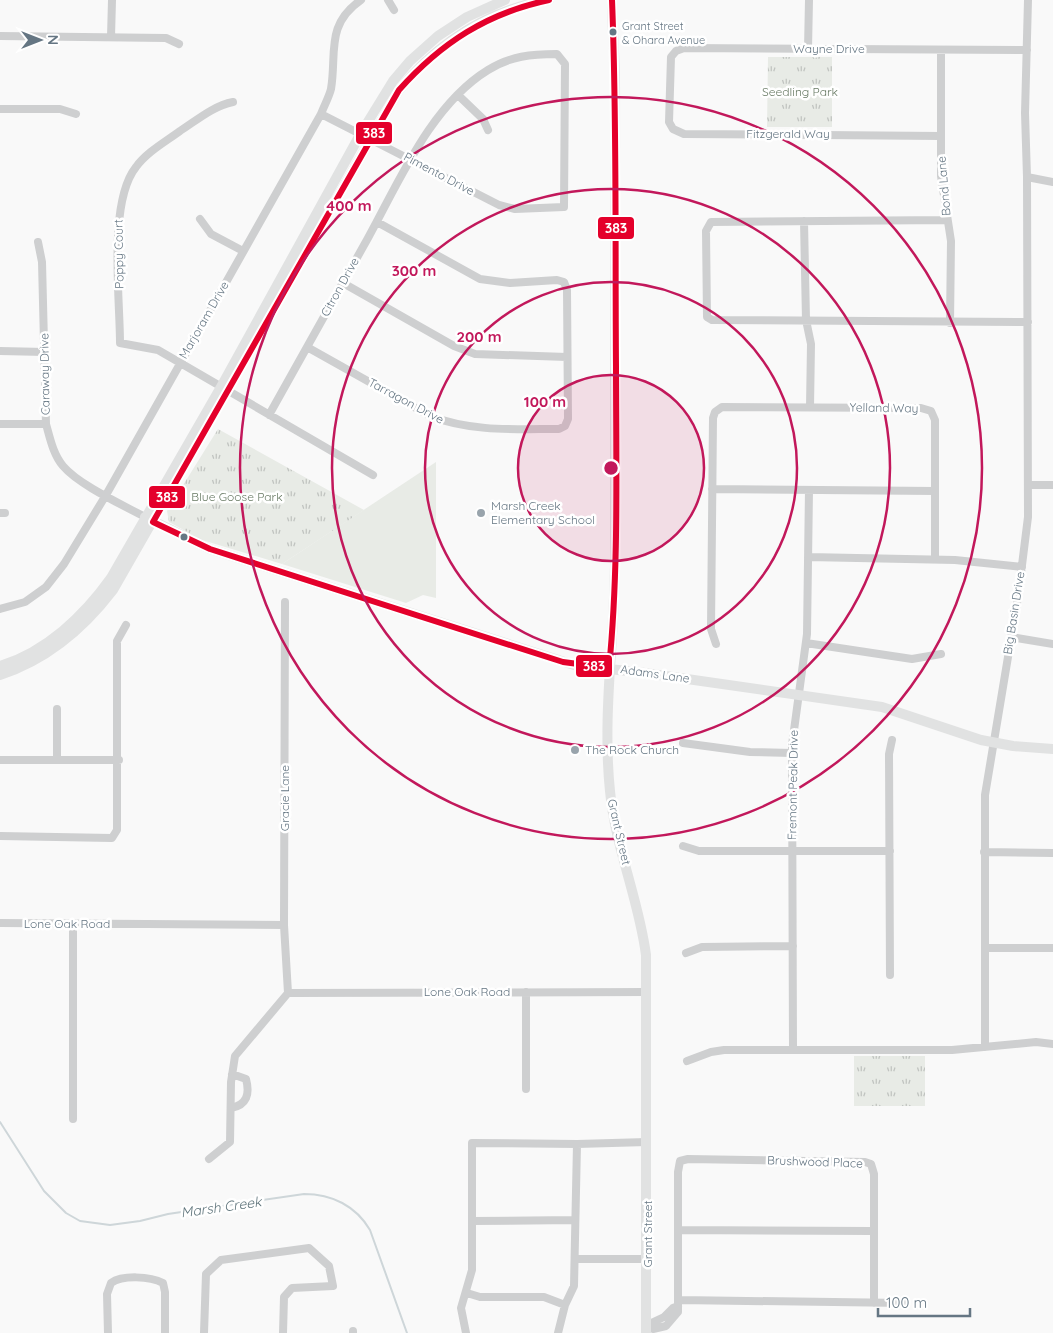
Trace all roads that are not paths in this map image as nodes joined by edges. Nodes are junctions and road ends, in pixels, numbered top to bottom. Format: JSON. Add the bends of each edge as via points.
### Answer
{"nodes":[{"id":1,"x":112,"y":0,"type":"edge"},
{"id":2,"x":361,"y":0,"type":"edge"},
{"id":3,"x":388,"y":0,"type":"edge"},
{"id":4,"x":505,"y":0,"type":"edge"},
{"id":5,"x":549,"y":0,"type":"edge"},
{"id":6,"x":612,"y":0,"type":"edge"},
{"id":7,"x":808,"y":0,"type":"edge"},
{"id":8,"x":1028,"y":0,"type":"edge"},
{"id":9,"x":394,"y":10,"type":"dead end"},
{"id":10,"x":0,"y":36,"type":"edge"},
{"id":11,"x":111,"y":37,"type":"junction"},
{"id":12,"x":179,"y":44,"type":"dead end"},
{"id":13,"x":808,"y":49,"type":"junction"},
{"id":14,"x":941,"y":50,"type":"junction"},
{"id":15,"x":1027,"y":50,"type":"junction"},
{"id":16,"x":669,"y":94,"type":"joint"},
{"id":17,"x":458,"y":95,"type":"junction"},
{"id":18,"x":233,"y":102,"type":"dead end"},
{"id":19,"x":0,"y":110,"type":"edge"},
{"id":20,"x":76,"y":114,"type":"dead end"},
{"id":21,"x":321,"y":114,"type":"junction"},
{"id":22,"x":488,"y":130,"type":"dead end"},
{"id":23,"x":361,"y":133,"type":"junction"},
{"id":24,"x":940,"y":136,"type":"junction"},
{"id":25,"x":371,"y":138,"type":"junction"},
{"id":26,"x":412,"y":160,"type":"junction"},
{"id":27,"x":1028,"y":177,"type":"junction"},
{"id":28,"x":1053,"y":182,"type":"edge"},
{"id":29,"x":564,"y":207,"type":"joint"},
{"id":30,"x":200,"y":219,"type":"dead end"},
{"id":31,"x":947,"y":220,"type":"junction"},
{"id":32,"x":804,"y":221,"type":"junction"},
{"id":33,"x":377,"y":222,"type":"junction"},
{"id":34,"x":38,"y":242,"type":"dead end"},
{"id":35,"x":243,"y":251,"type":"junction"},
{"id":36,"x":343,"y":283,"type":"junction"},
{"id":37,"x":806,"y":320,"type":"junction"},
{"id":38,"x":1028,"y":322,"type":"junction"},
{"id":39,"x":950,"y":323,"type":"junction"},
{"id":40,"x":307,"y":347,"type":"junction"},
{"id":41,"x":0,"y":351,"type":"edge"},
{"id":42,"x":45,"y":352,"type":"junction"},
{"id":43,"x":567,"y":357,"type":"junction"},
{"id":44,"x":180,"y":362,"type":"junction"},
{"id":45,"x":224,"y":389,"type":"junction"},
{"id":46,"x":810,"y":407,"type":"junction"},
{"id":47,"x":269,"y":415,"type":"junction"},
{"id":48,"x":0,"y":424,"type":"edge"},
{"id":49,"x":46,"y":424,"type":"junction"},
{"id":50,"x":373,"y":475,"type":"dead end"},
{"id":51,"x":1028,"y":485,"type":"junction"},
{"id":52,"x":1053,"y":485,"type":"edge"},
{"id":53,"x":712,"y":489,"type":"junction"},
{"id":54,"x":809,"y":490,"type":"junction"},
{"id":55,"x":935,"y":491,"type":"junction"},
{"id":56,"x":106,"y":495,"type":"junction"},
{"id":57,"x":149,"y":520,"type":"junction"},
{"id":58,"x":808,"y":558,"type":"junction"},
{"id":59,"x":935,"y":559,"type":"junction"},
{"id":60,"x":1022,"y":567,"type":"junction"},
{"id":61,"x":286,"y":602,"type":"dead end"},
{"id":62,"x":0,"y":609,"type":"edge"},
{"id":63,"x":126,"y":626,"type":"dead end"},
{"id":64,"x":1011,"y":637,"type":"junction"},
{"id":65,"x":806,"y":643,"type":"junction"},
{"id":66,"x":716,"y":644,"type":"dead end"},
{"id":67,"x":1053,"y":644,"type":"edge"},
{"id":68,"x":941,"y":654,"type":"dead end"},
{"id":69,"x":0,"y":666,"type":"edge"},
{"id":70,"x":609,"y":668,"type":"junction"},
{"id":71,"x":0,"y":674,"type":"edge"},
{"id":72,"x":798,"y":695,"type":"junction"},
{"id":73,"x":57,"y":709,"type":"dead end"},
{"id":74,"x":892,"y":740,"type":"dead end"},
{"id":75,"x":993,"y":742,"type":"junction"},
{"id":76,"x":683,"y":743,"type":"dead end"},
{"id":77,"x":1053,"y":749,"type":"edge"},
{"id":78,"x":792,"y":753,"type":"junction"},
{"id":79,"x":0,"y":760,"type":"edge"},
{"id":80,"x":57,"y":760,"type":"junction"},
{"id":81,"x":119,"y":760,"type":"junction"},
{"id":82,"x":0,"y":836,"type":"edge"},
{"id":83,"x":683,"y":846,"type":"dead end"},
{"id":84,"x":792,"y":851,"type":"junction"},
{"id":85,"x":890,"y":851,"type":"junction"},
{"id":86,"x":984,"y":852,"type":"junction"},
{"id":87,"x":1053,"y":853,"type":"edge"},
{"id":88,"x":0,"y":923,"type":"edge"},
{"id":89,"x":73,"y":924,"type":"junction"},
{"id":90,"x":284,"y":925,"type":"junction"},
{"id":91,"x":792,"y":946,"type":"junction"},
{"id":92,"x":984,"y":948,"type":"junction"},
{"id":93,"x":1053,"y":948,"type":"edge"},
{"id":94,"x":686,"y":953,"type":"dead end"},
{"id":95,"x":890,"y":975,"type":"dead end"},
{"id":96,"x":526,"y":992,"type":"junction"},
{"id":97,"x":646,"y":992,"type":"junction"},
{"id":98,"x":288,"y":993,"type":"junction"},
{"id":99,"x":1053,"y":1044,"type":"edge"},
{"id":100,"x":985,"y":1047,"type":"junction"},
{"id":101,"x":793,"y":1050,"type":"junction"},
{"id":102,"x":686,"y":1061,"type":"dead end"},
{"id":103,"x":232,"y":1074,"type":"junction"},
{"id":104,"x":526,"y":1090,"type":"dead end"},
{"id":105,"x":231,"y":1108,"type":"junction"},
{"id":106,"x":73,"y":1119,"type":"dead end"},
{"id":107,"x":647,"y":1142,"type":"junction"},
{"id":108,"x":577,"y":1144,"type":"junction"},
{"id":109,"x":209,"y":1159,"type":"dead end"},
{"id":110,"x":575,"y":1220,"type":"junction"},
{"id":111,"x":472,"y":1221,"type":"junction"},
{"id":112,"x":678,"y":1230,"type":"junction"},
{"id":113,"x":872,"y":1231,"type":"junction"},
{"id":114,"x":575,"y":1259,"type":"junction"},
{"id":115,"x":648,"y":1259,"type":"junction"},
{"id":116,"x":467,"y":1293,"type":"junction"},
{"id":117,"x":678,"y":1303,"type":"junction"},
{"id":118,"x":874,"y":1303,"type":"junction"},
{"id":119,"x":904,"y":1303,"type":"dead end"},
{"id":120,"x":565,"y":1305,"type":"junction"},
{"id":121,"x":647,"y":1329,"type":"edge"},
{"id":122,"x":108,"y":1333,"type":"edge"},
{"id":123,"x":165,"y":1333,"type":"edge"},
{"id":124,"x":204,"y":1333,"type":"edge"},
{"id":125,"x":283,"y":1333,"type":"edge"},
{"id":126,"x":466,"y":1333,"type":"edge"},
{"id":127,"x":558,"y":1333,"type":"edge"}],
"edges":[{"from":1,"to":11,"type":"street"},
{"from":2,"to":21,"type":"street","name":"Marjoram Drive","via":[[350,8],[337,30],[332,47],[331,89]]},
{"from":3,"to":9,"type":"street"},
{"from":4,"to":23,"type":"street","via":[[452,25],[425,46],[393,81]]},
{"from":5,"to":25,"type":"street","via":[[503,11],[471,26],[442,46],[399,90]]},
{"from":6,"to":70,"type":"street","name":"Grant Street","via":[[616,440],[614,620]]},
{"from":7,"to":13,"type":"street"},
{"from":8,"to":15,"type":"street","name":"Big Basin Drive"},
{"from":10,"to":11,"type":"street"},
{"from":11,"to":12,"type":"street","via":[[166,38]]},
{"from":13,"to":14,"type":"street","name":"Wayne Drive"},
{"from":13,"to":16,"type":"street","name":"Wayne Drive","via":[[684,48],[671,57]]},
{"from":14,"to":15,"type":"street","name":"Wayne Drive"},
{"from":14,"to":24,"type":"street","name":"Bond Lane"},
{"from":15,"to":27,"type":"street","name":"Big Basin Drive"},
{"from":16,"to":24,"type":"street","name":"Fitzgerald Way","via":[[669,122],[673,129],[684,134]]},
{"from":17,"to":22,"type":"street","via":[[483,119]]},
{"from":17,"to":26,"type":"street","name":"Citron Drive","via":[[438,116]]},
{"from":17,"to":29,"type":"street","name":"Citron Drive","via":[[488,70],[514,58],[557,54],[565,64]]},
{"from":18,"to":44,"type":"street","name":"Poppy Court","via":[[218,105],[154,150],[136,168],[124,188],[118,216],[120,343],[158,350]]},
{"from":19,"to":20,"type":"street","via":[[60,109]]},
{"from":21,"to":23,"type":"street","name":"Pimento Drive"},
{"from":21,"to":35,"type":"street","name":"Marjoram Drive"},
{"from":23,"to":25,"type":"street","name":"Pimento Drive"},
{"from":23,"to":45,"type":"street"},
{"from":24,"to":31,"type":"street","name":"Bond Lane"},
{"from":25,"to":26,"type":"street","name":"Pimento Drive"},
{"from":25,"to":45,"type":"street"},
{"from":26,"to":29,"type":"street","name":"Pimento Drive","via":[[499,206],[515,209]]},
{"from":26,"to":33,"type":"street","name":"Citron Drive"},
{"from":27,"to":28,"type":"street"},
{"from":27,"to":38,"type":"street","name":"Big Basin Drive"},
{"from":30,"to":35,"type":"street","via":[[212,234]]},
{"from":31,"to":32,"type":"street"},
{"from":31,"to":39,"type":"street","name":"Bond Lane","via":[[951,241]]},
{"from":32,"to":37,"type":"street"},
{"from":32,"to":37,"type":"street","via":[[708,224],[706,314],[712,320]]},
{"from":33,"to":36,"type":"street","name":"Citron Drive"},
{"from":33,"to":43,"type":"street","via":[[480,279],[510,283],[564,282],[567,290]]},
{"from":34,"to":42,"type":"street","name":"Caraway Drive","via":[[42,262]]},
{"from":35,"to":44,"type":"street","name":"Marjoram Drive"},
{"from":36,"to":40,"type":"street","name":"Citron Drive"},
{"from":36,"to":43,"type":"street","via":[[454,346],[475,354]]},
{"from":37,"to":39,"type":"street"},
{"from":37,"to":46,"type":"street","via":[[811,344]]},
{"from":38,"to":39,"type":"street"},
{"from":38,"to":51,"type":"street","name":"Big Basin Drive"},
{"from":40,"to":43,"type":"street","name":"Tarragon Drive","via":[[430,416],[474,428],[559,429],[565,426],[568,419]]},
{"from":40,"to":47,"type":"street","name":"Citron Drive"},
{"from":41,"to":42,"type":"street"},
{"from":42,"to":49,"type":"street","name":"Caraway Drive"},
{"from":44,"to":45,"type":"street"},
{"from":44,"to":56,"type":"street","name":"Marjoram Drive"},
{"from":45,"to":47,"type":"street"},
{"from":45,"to":57,"type":"street"},
{"from":46,"to":53,"type":"street","name":"Yelland Way","via":[[726,406],[718,409],[713,418]]},
{"from":46,"to":55,"type":"street","name":"Yelland Way","via":[[921,408],[931,411],[935,420]]},
{"from":47,"to":50,"type":"street"},
{"from":48,"to":49,"type":"street"},
{"from":49,"to":56,"type":"street","name":"Caraway Drive","via":[[53,449],[63,466]]},
{"from":51,"to":52,"type":"street"},
{"from":51,"to":60,"type":"street","name":"Big Basin Drive"},
{"from":53,"to":54,"type":"street"},
{"from":53,"to":66,"type":"street","via":[[711,629]]},
{"from":54,"to":55,"type":"street"},
{"from":54,"to":58,"type":"street","name":"Fremont Peak Drive"},
{"from":55,"to":59,"type":"street","name":"Yelland Way"},
{"from":56,"to":57,"type":"street","name":"Caraway Drive"},
{"from":56,"to":62,"type":"street","name":"Marjoram Drive","via":[[64,564],[46,587],[24,602]]},
{"from":57,"to":69,"type":"street","via":[[85,611],[49,641]]},
{"from":57,"to":70,"type":"street","name":"Adams Lane","via":[[225,554],[563,662]]},
{"from":57,"to":71,"type":"street","via":[[113,590],[93,615],[39,657]]},
{"from":58,"to":59,"type":"street"},
{"from":58,"to":65,"type":"street","name":"Fremont Peak Drive"},
{"from":59,"to":60,"type":"street"},
{"from":60,"to":64,"type":"street","name":"Big Basin Drive"},
{"from":61,"to":90,"type":"street","name":"Gracie Lane"},
{"from":63,"to":81,"type":"street","via":[[117,641]]},
{"from":64,"to":67,"type":"street"},
{"from":64,"to":75,"type":"street","name":"Big Basin Drive"},
{"from":65,"to":68,"type":"street","via":[[912,659]]},
{"from":65,"to":72,"type":"street","name":"Fremont Peak Drive"},
{"from":70,"to":72,"type":"street","name":"Adams Lane"},
{"from":70,"to":97,"type":"street","name":"Grant Street","via":[[610,793],[613,817],[642,924]]},
{"from":72,"to":75,"type":"street","name":"Adams Lane","via":[[882,707]]},
{"from":72,"to":78,"type":"street","name":"Fremont Peak Drive"},
{"from":73,"to":80,"type":"street"},
{"from":74,"to":85,"type":"street","via":[[889,754]]},
{"from":75,"to":77,"type":"street","name":"Adams Lane"},
{"from":75,"to":86,"type":"street","name":"Big Basin Drive","via":[[985,795]]},
{"from":76,"to":78,"type":"street","via":[[750,752]]},
{"from":78,"to":84,"type":"street","name":"Fremont Peak Drive"},
{"from":79,"to":80,"type":"street"},
{"from":80,"to":81,"type":"street"},
{"from":81,"to":82,"type":"street","via":[[117,830],[112,838]]},
{"from":83,"to":84,"type":"street","via":[[700,852]]},
{"from":84,"to":85,"type":"street"},
{"from":84,"to":91,"type":"street","name":"Fremont Peak Drive"},
{"from":85,"to":95,"type":"street"},
{"from":86,"to":87,"type":"street"},
{"from":86,"to":92,"type":"street","name":"Big Basin Drive"},
{"from":88,"to":89,"type":"street","name":"Lone Oak Road"},
{"from":89,"to":90,"type":"street","name":"Lone Oak Road"},
{"from":89,"to":106,"type":"street"},
{"from":90,"to":98,"type":"street","name":"Gracie Lane"},
{"from":91,"to":94,"type":"street","via":[[702,947]]},
{"from":91,"to":101,"type":"street","name":"Fremont Peak Drive"},
{"from":92,"to":93,"type":"street"},
{"from":92,"to":100,"type":"street","name":"Big Basin Drive"},
{"from":96,"to":97,"type":"street","name":"Lone Oak Road"},
{"from":96,"to":98,"type":"street","name":"Lone Oak Road"},
{"from":96,"to":104,"type":"street"},
{"from":97,"to":107,"type":"street","name":"Grant Street"},
{"from":98,"to":103,"type":"street","via":[[235,1056]]},
{"from":99,"to":100,"type":"street","via":[[1036,1042]]},
{"from":100,"to":101,"type":"street"},
{"from":101,"to":102,"type":"street","via":[[724,1050]]},
{"from":103,"to":105,"type":"street"},
{"from":103,"to":105,"type":"street","via":[[246,1079],[248,1097],[240,1106]]},
{"from":105,"to":109,"type":"street","via":[[230,1142]]},
{"from":107,"to":108,"type":"street"},
{"from":107,"to":115,"type":"street","name":"Grant Street"},
{"from":108,"to":110,"type":"street"},
{"from":108,"to":111,"type":"street","via":[[472,1143]]},
{"from":110,"to":111,"type":"street"},
{"from":110,"to":114,"type":"street"},
{"from":111,"to":116,"type":"street","via":[[472,1270]]},
{"from":112,"to":113,"type":"street"},
{"from":112,"to":113,"type":"street","name":"Brushwood Place","via":[[680,1161],[688,1159],[871,1164],[874,1174]]},
{"from":112,"to":117,"type":"street"},
{"from":113,"to":118,"type":"street","name":"Brushwood Place"},
{"from":114,"to":115,"type":"street"},
{"from":114,"to":120,"type":"street","via":[[574,1286]]},
{"from":115,"to":121,"type":"street","name":"Grant Street"},
{"from":116,"to":120,"type":"street","via":[[480,1297],[544,1297]]},
{"from":116,"to":126,"type":"street","via":[[461,1308]]},
{"from":117,"to":118,"type":"street"},
{"from":117,"to":121,"type":"street"},
{"from":118,"to":119,"type":"street"},
{"from":120,"to":127,"type":"street"},
{"from":122,"to":123,"type":"street","via":[[107,1294],[111,1283],[116,1279],[155,1279],[162,1283],[165,1292]]},
{"from":124,"to":125,"type":"street","via":[[206,1274],[221,1260],[310,1248],[328,1266],[333,1286],[292,1288],[284,1297]]}]}
